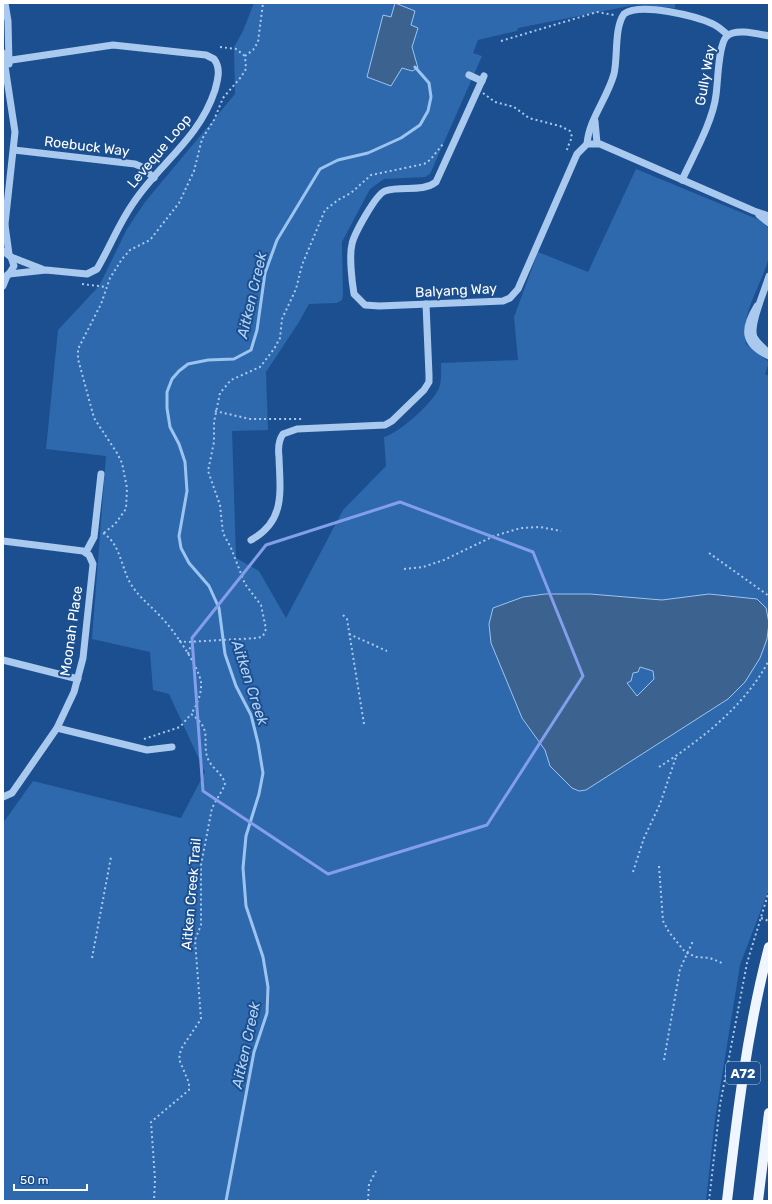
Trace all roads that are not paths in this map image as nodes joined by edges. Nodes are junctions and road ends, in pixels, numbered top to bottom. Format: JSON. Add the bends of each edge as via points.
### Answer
{"nodes":[{"id":1,"x":5,"y":3,"type":"edge"},
{"id":2,"x":728,"y":35,"type":"junction"},
{"id":3,"x":769,"y":36,"type":"edge"},
{"id":4,"x":3,"y":53,"type":"edge"},
{"id":5,"x":7,"y":61,"type":"junction"},
{"id":6,"x":469,"y":75,"type":"dead end"},
{"id":7,"x":595,"y":119,"type":"junction"},
{"id":8,"x":597,"y":143,"type":"junction"},
{"id":9,"x":587,"y":144,"type":"junction"},
{"id":10,"x":14,"y":150,"type":"junction"},
{"id":11,"x":154,"y":178,"type":"junction"},
{"id":12,"x":682,"y":180,"type":"junction"},
{"id":13,"x":754,"y":211,"type":"junction"},
{"id":14,"x":769,"y":216,"type":"edge"},
{"id":15,"x":769,"y":223,"type":"edge"},
{"id":16,"x":4,"y":228,"type":"edge"},
{"id":17,"x":8,"y":254,"type":"edge"},
{"id":18,"x":46,"y":270,"type":"junction"},
{"id":19,"x":6,"y":276,"type":"edge"},
{"id":20,"x":769,"y":278,"type":"edge"},
{"id":21,"x":3,"y":286,"type":"edge"},
{"id":22,"x":426,"y":304,"type":"junction"},
{"id":23,"x":769,"y":355,"type":"edge"},
{"id":24,"x":101,"y":474,"type":"dead end"},
{"id":25,"x":252,"y":540,"type":"dead end"},
{"id":26,"x":4,"y":542,"type":"edge"},
{"id":27,"x":86,"y":552,"type":"junction"},
{"id":28,"x":3,"y":660,"type":"edge"},
{"id":29,"x":78,"y":679,"type":"junction"},
{"id":30,"x":57,"y":728,"type":"junction"},
{"id":31,"x":172,"y":747,"type":"dead end"},
{"id":32,"x":3,"y":797,"type":"edge"},
{"id":33,"x":769,"y":947,"type":"edge"},
{"id":34,"x":769,"y":1112,"type":"edge"},
{"id":35,"x":728,"y":1201,"type":"edge"},
{"id":36,"x":758,"y":1201,"type":"edge"}],
"edges":[{"from":1,"to":5,"type":"street"},
{"from":2,"to":3,"type":"street","name":"Gully Way","via":[[740,32]]},
{"from":2,"to":7,"type":"street","via":[[713,24],[674,13],[638,9],[628,11],[621,18],[613,76]]},
{"from":2,"to":12,"type":"street","name":"Gully Way","via":[[721,48],[713,108]]},
{"from":4,"to":5,"type":"street"},
{"from":5,"to":10,"type":"street","via":[[14,124]]},
{"from":5,"to":11,"type":"street","name":"Leveque Loop","via":[[113,46],[206,55],[214,59],[219,75],[209,108],[190,138]]},
{"from":6,"to":22,"type":"street","name":"Balyang Way","via":[[483,78],[436,182],[428,187],[381,192],[375,198],[352,244],[354,294],[361,302],[373,306]]},
{"from":7,"to":8,"type":"street","via":[[594,135]]},
{"from":7,"to":9,"type":"street","via":[[590,125]]},
{"from":8,"to":9,"type":"street"},
{"from":8,"to":12,"type":"street"},
{"from":9,"to":22,"type":"street","name":"Balyang Way","via":[[577,154],[514,294],[503,301]]},
{"from":10,"to":11,"type":"street","name":"Roebuck Way","via":[[135,164]]},
{"from":10,"to":16,"type":"street"},
{"from":11,"to":18,"type":"street","name":"Leveque Loop","via":[[126,215],[97,269],[83,275]]},
{"from":12,"to":13,"type":"street"},
{"from":13,"to":14,"type":"street"},
{"from":13,"to":15,"type":"street"},
{"from":16,"to":17,"type":"street"},
{"from":17,"to":18,"type":"street","name":"Leveque Loop"},
{"from":17,"to":19,"type":"street","via":[[14,266]]},
{"from":18,"to":19,"type":"street","name":"Leveque Loop"},
{"from":19,"to":21,"type":"street"},
{"from":20,"to":23,"type":"street","via":[[760,301],[753,333],[756,341]]},
{"from":22,"to":25,"type":"street","via":[[429,375],[424,390],[385,425],[302,429],[284,434],[278,446],[279,506],[266,530]]},
{"from":24,"to":27,"type":"street","via":[[94,537]]},
{"from":26,"to":27,"type":"street"},
{"from":27,"to":29,"type":"street","name":"Moonah Place","via":[[91,558],[93,570]]},
{"from":28,"to":29,"type":"street"},
{"from":29,"to":30,"type":"street","name":"Moonah Place","via":[[70,704]]},
{"from":30,"to":31,"type":"street","via":[[147,750]]},
{"from":30,"to":32,"type":"street","name":"Moonah Place","via":[[12,793]]},
{"from":33,"to":35,"type":"main road","number":"A72","via":[[742,1074]]},
{"from":34,"to":36,"type":"main road"}]}
